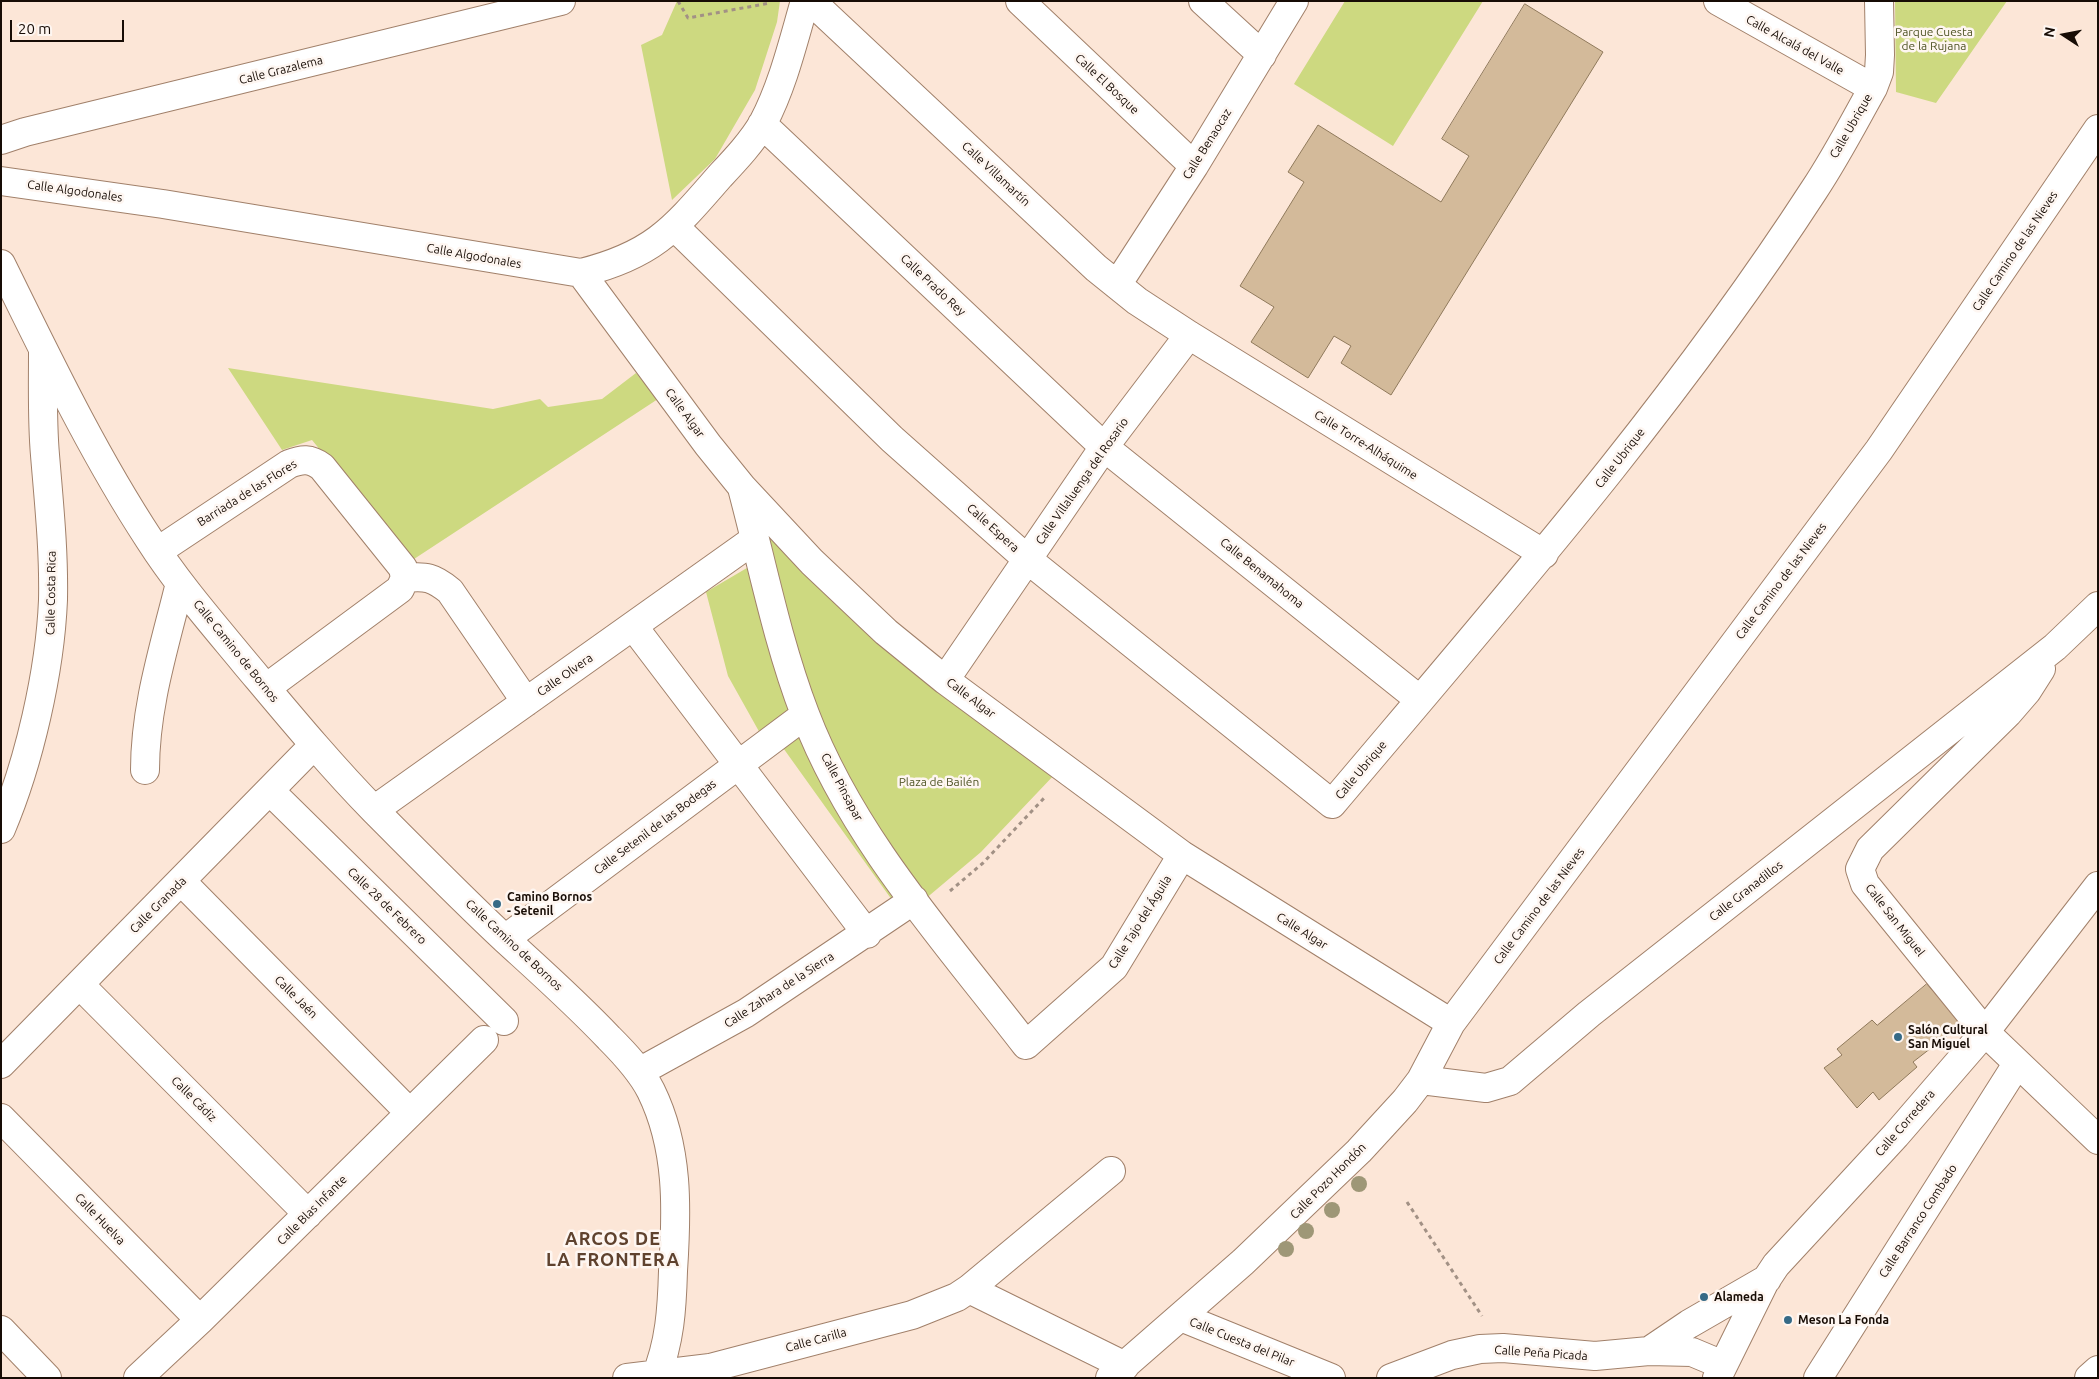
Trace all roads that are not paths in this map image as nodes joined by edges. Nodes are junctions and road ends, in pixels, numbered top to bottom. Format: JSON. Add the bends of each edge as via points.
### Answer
{"nodes":[{"id":1,"x":561,"y":1,"type":"edge"},
{"id":2,"x":805,"y":1,"type":"edge"},
{"id":3,"x":811,"y":1,"type":"edge"},
{"id":4,"x":1020,"y":1,"type":"edge"},
{"id":5,"x":1204,"y":1,"type":"edge"},
{"id":6,"x":1294,"y":1,"type":"edge"},
{"id":7,"x":1718,"y":1,"type":"edge"},
{"id":8,"x":1879,"y":1,"type":"edge"},
{"id":9,"x":1262,"y":55,"type":"junction"},
{"id":10,"x":1873,"y":88,"type":"junction"},
{"id":11,"x":762,"y":124,"type":"junction"},
{"id":12,"x":2098,"y":129,"type":"edge"},
{"id":13,"x":1,"y":140,"type":"edge"},
{"id":14,"x":1194,"y":166,"type":"junction"},
{"id":15,"x":1,"y":181,"type":"edge"},
{"id":16,"x":675,"y":227,"type":"junction"},
{"id":17,"x":1,"y":264,"type":"edge"},
{"id":18,"x":581,"y":273,"type":"junction"},
{"id":19,"x":1117,"y":285,"type":"junction"},
{"id":20,"x":1189,"y":335,"type":"junction"},
{"id":21,"x":43,"y":350,"type":"junction"},
{"id":22,"x":1104,"y":447,"type":"junction"},
{"id":23,"x":742,"y":487,"type":"junction"},
{"id":24,"x":756,"y":539,"type":"junction"},
{"id":25,"x":158,"y":551,"type":"junction"},
{"id":26,"x":1544,"y":554,"type":"junction"},
{"id":27,"x":1027,"y":559,"type":"junction"},
{"id":28,"x":405,"y":578,"type":"junction"},
{"id":29,"x":180,"y":583,"type":"junction"},
{"id":30,"x":2096,"y":611,"type":"edge"},
{"id":31,"x":634,"y":626,"type":"junction"},
{"id":32,"x":2055,"y":647,"type":"junction"},
{"id":33,"x":945,"y":680,"type":"junction"},
{"id":34,"x":266,"y":688,"type":"junction"},
{"id":35,"x":1420,"y":700,"type":"junction"},
{"id":36,"x":526,"y":702,"type":"junction"},
{"id":37,"x":805,"y":715,"type":"junction"},
{"id":38,"x":314,"y":745,"type":"junction"},
{"id":39,"x":739,"y":764,"type":"junction"},
{"id":40,"x":146,"y":770,"type":"dead end"},
{"id":41,"x":270,"y":791,"type":"junction"},
{"id":42,"x":1332,"y":804,"type":"joint"},
{"id":43,"x":374,"y":810,"type":"junction"},
{"id":44,"x":1,"y":829,"type":"edge"},
{"id":45,"x":1182,"y":855,"type":"junction"},
{"id":46,"x":182,"y":882,"type":"junction"},
{"id":47,"x":2098,"y":886,"type":"edge"},
{"id":48,"x":919,"y":907,"type":"junction"},
{"id":49,"x":866,"y":934,"type":"junction"},
{"id":50,"x":505,"y":939,"type":"junction"},
{"id":51,"x":80,"y":985,"type":"junction"},
{"id":52,"x":504,"y":1020,"type":"dead end"},
{"id":53,"x":1451,"y":1024,"type":"junction"},
{"id":54,"x":1985,"y":1032,"type":"junction"},
{"id":55,"x":484,"y":1040,"type":"dead end"},
{"id":56,"x":1026,"y":1045,"type":"joint"},
{"id":57,"x":1,"y":1064,"type":"edge"},
{"id":58,"x":2017,"y":1064,"type":"junction"},
{"id":59,"x":639,"y":1072,"type":"junction"},
{"id":60,"x":1421,"y":1080,"type":"junction"},
{"id":61,"x":410,"y":1113,"type":"junction"},
{"id":62,"x":1,"y":1118,"type":"edge"},
{"id":63,"x":2098,"y":1140,"type":"edge"},
{"id":64,"x":1111,"y":1171,"type":"dead end"},
{"id":65,"x":308,"y":1214,"type":"junction"},
{"id":66,"x":1768,"y":1278,"type":"junction"},
{"id":67,"x":969,"y":1289,"type":"junction"},
{"id":68,"x":1181,"y":1317,"type":"junction"},
{"id":69,"x":200,"y":1320,"type":"junction"},
{"id":70,"x":1,"y":1330,"type":"edge"},
{"id":71,"x":1649,"y":1351,"type":"junction"},
{"id":72,"x":1620,"y":1354,"type":"junction"},
{"id":73,"x":2098,"y":1370,"type":"edge"},
{"id":74,"x":1118,"y":1372,"type":"edge"},
{"id":75,"x":1720,"y":1372,"type":"edge"},
{"id":76,"x":656,"y":1376,"type":"edge"},
{"id":77,"x":47,"y":1378,"type":"edge"},
{"id":78,"x":138,"y":1378,"type":"edge"},
{"id":79,"x":627,"y":1378,"type":"edge"},
{"id":80,"x":1331,"y":1378,"type":"edge"},
{"id":81,"x":1391,"y":1378,"type":"edge"},
{"id":82,"x":1586,"y":1378,"type":"edge"},
{"id":83,"x":1818,"y":1378,"type":"edge"},
{"id":84,"x":2089,"y":1378,"type":"edge"}],
"edges":[{"from":1,"to":13,"type":"street","name":"Calle Grazalema"},
{"from":2,"to":11,"type":"street","name":"Calle Algodonales","via":[[780,84]]},
{"from":3,"to":19,"type":"street","name":"Calle Villamartín"},
{"from":4,"to":14,"type":"street","name":"Calle El Bosque"},
{"from":5,"to":9,"type":"street"},
{"from":6,"to":9,"type":"street","name":"Calle Benaocaz"},
{"from":7,"to":10,"type":"street","name":"Calle Alcalá del Valle"},
{"from":8,"to":10,"type":"street","name":"Calle Ubrique","via":[[1879,72]]},
{"from":9,"to":14,"type":"street","name":"Calle Benaocaz"},
{"from":10,"to":26,"type":"street","name":"Calle Ubrique","via":[[1815,188],[1732,311]]},
{"from":11,"to":16,"type":"street","name":"Calle Algodonales","via":[[736,159]]},
{"from":11,"to":22,"type":"street","name":"Calle Prado Rey"},
{"from":12,"to":53,"type":"street","name":"Calle Camino de las Nieves","via":[[1879,450]]},
{"from":14,"to":19,"type":"street","name":"Calle Benaocaz"},
{"from":15,"to":18,"type":"street","name":"Calle Algodonales","via":[[163,204]]},
{"from":16,"to":18,"type":"street","name":"Calle Algodonales","via":[[635,255]]},
{"from":16,"to":27,"type":"street","name":"Calle Espera","via":[[892,439]]},
{"from":17,"to":21,"type":"street","name":"Calle Camino de Bornos"},
{"from":18,"to":23,"type":"street","name":"Calle Algar"},
{"from":19,"to":20,"type":"street","name":"Calle Villamartín"},
{"from":20,"to":22,"type":"street","name":"Calle Villaluenga del Rosario"},
{"from":20,"to":26,"type":"street","name":"Calle Torre-Alháquime"},
{"from":21,"to":25,"type":"street","name":"Calle Camino de Bornos","via":[[122,497]]},
{"from":21,"to":44,"type":"street","name":"Calle Costa Rica","via":[[42,410],[53,560],[50,640],[20,776]]},
{"from":22,"to":27,"type":"street","name":"Calle Villaluenga del Rosario"},
{"from":22,"to":35,"type":"street","name":"Calle Benamahoma"},
{"from":23,"to":24,"type":"street","name":"Calle Pinsapar"},
{"from":23,"to":33,"type":"street","name":"Calle Algar","via":[[849,598]]},
{"from":24,"to":31,"type":"street","name":"Calle Olvera"},
{"from":24,"to":37,"type":"street","name":"Calle Pinsapar","via":[[784,651]]},
{"from":25,"to":28,"type":"street","name":"Barriada de las Flores","via":[[289,464],[301,459],[313,460],[404,568]]},
{"from":25,"to":29,"type":"street","name":"Calle Camino de Bornos"},
{"from":26,"to":35,"type":"street","name":"Calle Ubrique"},
{"from":27,"to":33,"type":"street","name":"Calle Villaluenga del Rosario"},
{"from":27,"to":42,"type":"street","name":"Calle Espera"},
{"from":28,"to":34,"type":"street","via":[[400,589]]},
{"from":28,"to":36,"type":"street","via":[[437,580],[450,590]]},
{"from":29,"to":34,"type":"street","name":"Calle Camino de Bornos"},
{"from":29,"to":40,"type":"street","name":"Calle Camino de Bornos","via":[[150,704],[146,728]]},
{"from":30,"to":32,"type":"street"},
{"from":31,"to":36,"type":"street","name":"Calle Olvera"},
{"from":31,"to":39,"type":"street"},
{"from":32,"to":54,"type":"street","name":"Calle San Miguel","via":[[2022,696],[1870,849],[1860,869],[1865,884]]},
{"from":32,"to":60,"type":"street","name":"Calle Granadillos","via":[[1589,1014],[1510,1081],[1486,1088]]},
{"from":33,"to":45,"type":"street","name":"Calle Algar"},
{"from":34,"to":38,"type":"street","name":"Calle Camino de Bornos"},
{"from":35,"to":42,"type":"street","name":"Calle Ubrique"},
{"from":36,"to":43,"type":"street","name":"Calle Olvera"},
{"from":37,"to":39,"type":"street","name":"Calle Setenil de las Bodegas"},
{"from":37,"to":48,"type":"street","name":"Calle Pinsapar","via":[[833,775],[868,835]]},
{"from":38,"to":41,"type":"street","name":"Calle Granada"},
{"from":38,"to":43,"type":"street","name":"Calle Camino de Bornos"},
{"from":39,"to":49,"type":"street"},
{"from":39,"to":50,"type":"street","name":"Calle Setenil de las Bodegas"},
{"from":41,"to":46,"type":"street","name":"Calle Granada"},
{"from":41,"to":52,"type":"street","name":"Calle 28 de Febrero"},
{"from":43,"to":50,"type":"street","name":"Calle Camino de Bornos"},
{"from":45,"to":53,"type":"street","name":"Calle Algar"},
{"from":45,"to":56,"type":"street","name":"Calle Tajo del Águila","via":[[1114,967]]},
{"from":46,"to":51,"type":"street","name":"Calle Granada"},
{"from":46,"to":61,"type":"street","name":"Calle Jaén"},
{"from":47,"to":54,"type":"street","name":"Calle Corredera"},
{"from":48,"to":49,"type":"street","name":"Calle Zahara de la Sierra"},
{"from":48,"to":56,"type":"street","name":"Calle Pinsapar"},
{"from":49,"to":59,"type":"street","name":"Calle Zahara de la Sierra","via":[[746,1013]]},
{"from":50,"to":59,"type":"street","name":"Calle Camino de Bornos","via":[[585,1012]]},
{"from":51,"to":57,"type":"street","name":"Calle Granada"},
{"from":51,"to":65,"type":"street","name":"Calle Cádiz"},
{"from":53,"to":60,"type":"street","name":"Calle Pozo Hondón"},
{"from":54,"to":58,"type":"street","name":"Calle San Miguel"},
{"from":54,"to":66,"type":"street","name":"Calle Corredera","via":[[1896,1135],[1776,1265]]},
{"from":55,"to":61,"type":"street","name":"Calle Blas Infante"},
{"from":58,"to":63,"type":"street","name":"Calle San Miguel"},
{"from":58,"to":83,"type":"street","name":"Calle Barranco Combado"},
{"from":59,"to":76,"type":"street","name":"Calle Camino de Bornos","via":[[651,1091],[668,1138],[676,1194],[672,1296],[666,1342]]},
{"from":60,"to":68,"type":"street","name":"Calle Pozo Hondón","via":[[1332,1180]]},
{"from":61,"to":65,"type":"street","name":"Calle Blas Infante"},
{"from":62,"to":69,"type":"street","name":"Calle Huelva"},
{"from":64,"to":67,"type":"street","name":"Calle Carilla"},
{"from":65,"to":69,"type":"street","name":"Calle Blas Infante"},
{"from":66,"to":71,"type":"street"},
{"from":66,"to":75,"type":"street","name":"Calle Corredera"},
{"from":67,"to":74,"type":"street"},
{"from":67,"to":76,"type":"street","name":"Calle Carilla","via":[[912,1315],[710,1368]]},
{"from":68,"to":74,"type":"street","name":"Calle Pozo Hondón"},
{"from":68,"to":80,"type":"street","name":"Calle Cuesta del Pilar"},
{"from":69,"to":78,"type":"street","name":"Calle Blas Infante"},
{"from":70,"to":77,"type":"street"},
{"from":71,"to":72,"type":"street","name":"Calle Peña Picada"},
{"from":71,"to":75,"type":"street","name":"Calle Peña Picada","via":[[1692,1352]]},
{"from":72,"to":81,"type":"street","name":"Calle Peña Picada","via":[[1569,1355],[1503,1348],[1452,1356]]},
{"from":72,"to":82,"type":"street"},
{"from":73,"to":84,"type":"street"},
{"from":76,"to":79,"type":"street","name":"Calle Carilla"}]}
